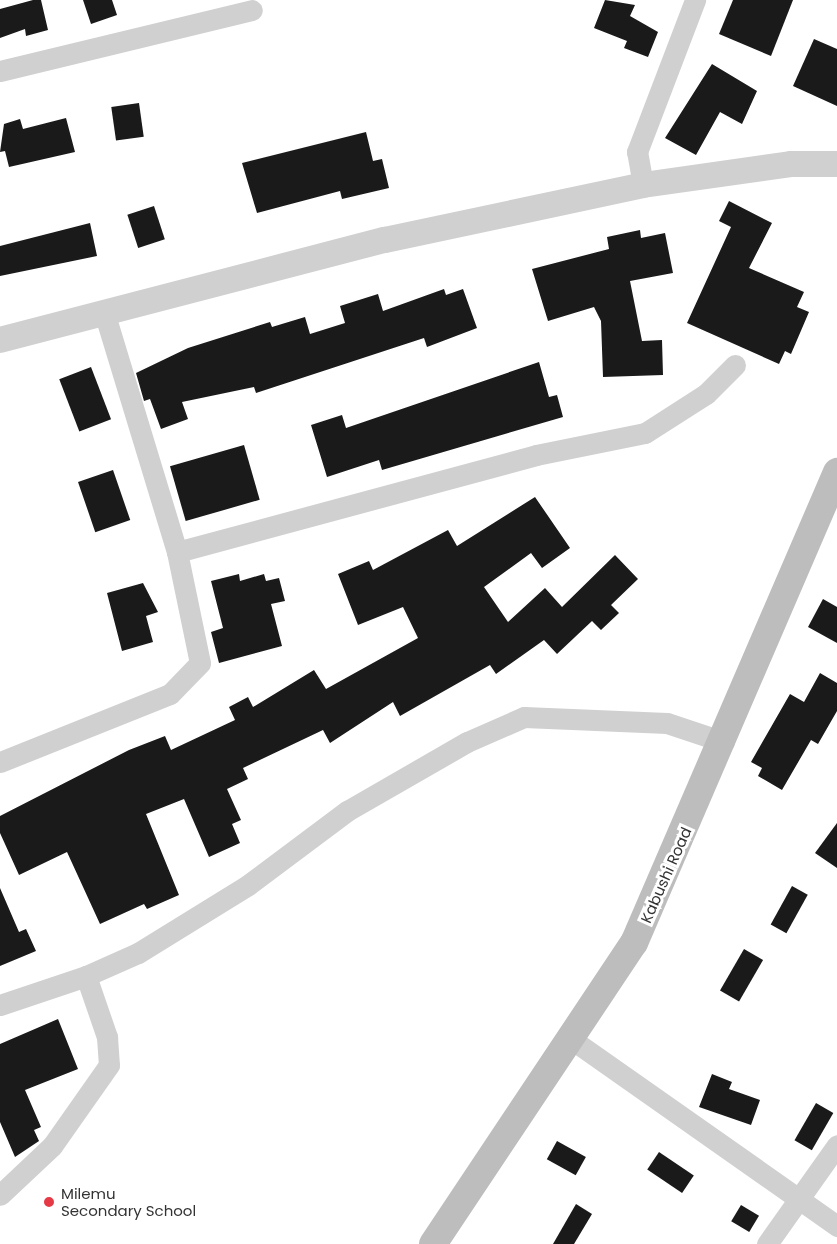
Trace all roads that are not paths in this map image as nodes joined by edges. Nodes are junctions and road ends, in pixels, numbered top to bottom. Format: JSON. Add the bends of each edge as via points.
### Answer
{"nodes":[{"id":1,"x":695,"y":0,"type":"edge"},
{"id":2,"x":252,"y":9,"type":"dead end"},
{"id":3,"x":0,"y":71,"type":"edge"},
{"id":4,"x":837,"y":164,"type":"edge"},
{"id":5,"x":643,"y":185,"type":"junction"},
{"id":6,"x":104,"y":312,"type":"junction"},
{"id":7,"x":0,"y":340,"type":"edge"},
{"id":8,"x":735,"y":365,"type":"dead end"},
{"id":9,"x":837,"y":472,"type":"edge"},
{"id":10,"x":177,"y":552,"type":"junction"},
{"id":11,"x":724,"y":742,"type":"junction"},
{"id":12,"x":0,"y":762,"type":"edge"},
{"id":13,"x":86,"y":976,"type":"junction"},
{"id":14,"x":0,"y":1005,"type":"edge"},
{"id":15,"x":574,"y":1041,"type":"junction"},
{"id":16,"x":837,"y":1145,"type":"edge"},
{"id":17,"x":0,"y":1195,"type":"edge"},
{"id":18,"x":796,"y":1198,"type":"junction"},
{"id":19,"x":837,"y":1226,"type":"edge"},
{"id":20,"x":433,"y":1244,"type":"edge"},
{"id":21,"x":767,"y":1244,"type":"edge"}],
"edges":[{"from":1,"to":5,"type":"street","via":[[637,152]]},
{"from":2,"to":3,"type":"street"},
{"from":4,"to":5,"type":"street","via":[[792,164]]},
{"from":5,"to":6,"type":"street","via":[[385,240]]},
{"from":6,"to":7,"type":"street"},
{"from":6,"to":10,"type":"street"},
{"from":8,"to":10,"type":"street","via":[[706,394],[645,433],[537,455]]},
{"from":9,"to":11,"type":"main road","name":"Kabushi Road"},
{"from":10,"to":12,"type":"street","via":[[200,663],[189,679],[170,694]]},
{"from":11,"to":13,"type":"street","via":[[667,723],[524,717],[467,742],[347,811],[248,885],[138,953]]},
{"from":11,"to":15,"type":"main road","name":"Kabushi Road","via":[[634,943]]},
{"from":13,"to":14,"type":"street"},
{"from":13,"to":17,"type":"street","via":[[107,1037],[109,1065],[52,1146]]},
{"from":15,"to":18,"type":"street"},
{"from":15,"to":20,"type":"main road","name":"Kabushi Road"},
{"from":16,"to":18,"type":"street"},
{"from":18,"to":19,"type":"street"},
{"from":18,"to":21,"type":"street"}]}
